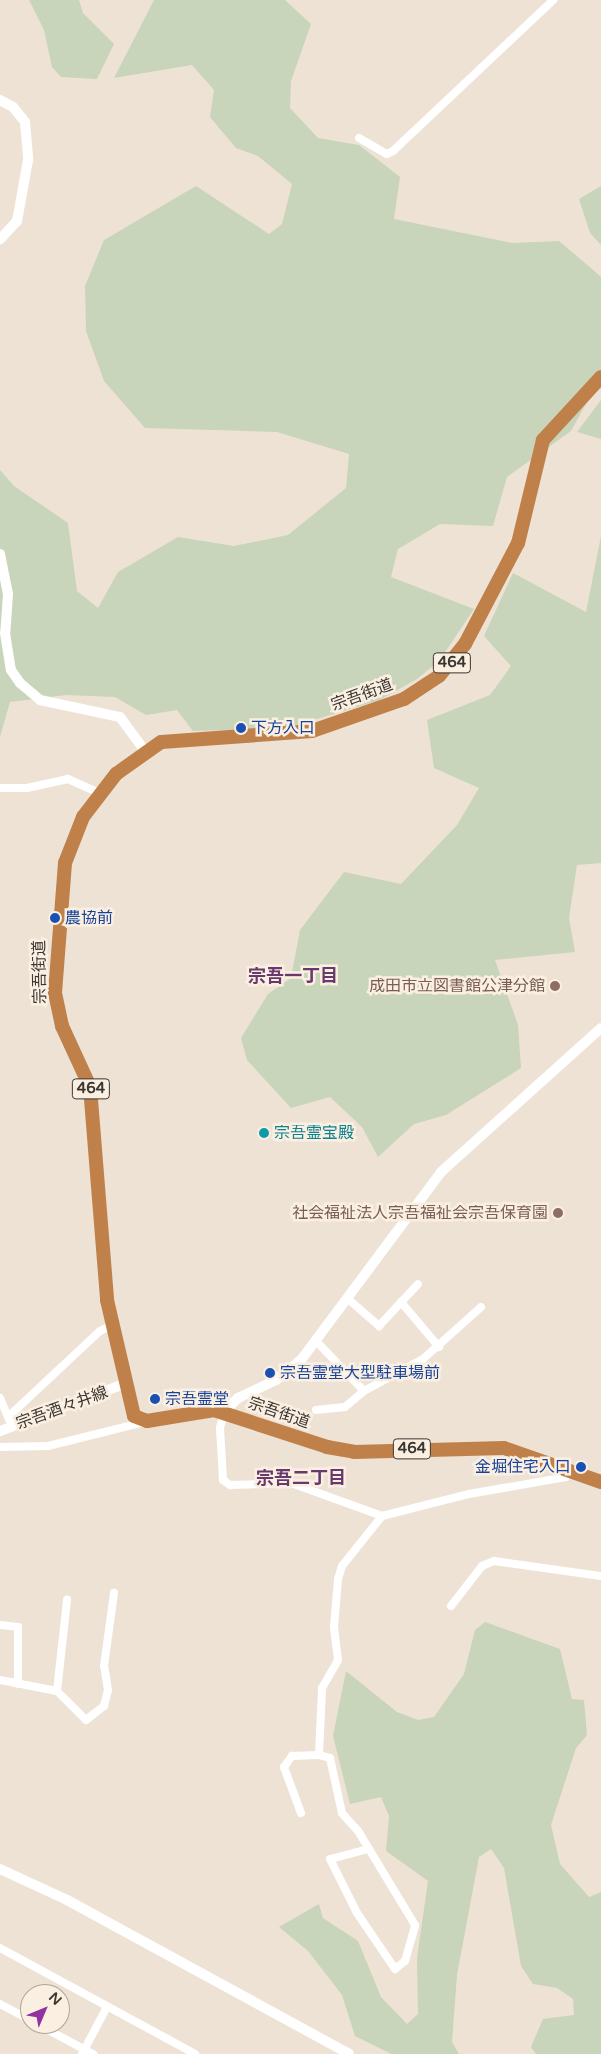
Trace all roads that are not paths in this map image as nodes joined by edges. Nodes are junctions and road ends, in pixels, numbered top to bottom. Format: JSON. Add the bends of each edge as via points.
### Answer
{"nodes":[{"id":1,"x":553,"y":0,"type":"edge"},
{"id":2,"x":0,"y":100,"type":"edge"},
{"id":3,"x":359,"y":138,"type":"dead end"},
{"id":4,"x":0,"y":238,"type":"edge"},
{"id":5,"x":601,"y":377,"type":"edge"},
{"id":6,"x":0,"y":554,"type":"edge"},
{"id":7,"x":145,"y":751,"type":"junction"},
{"id":8,"x":0,"y":788,"type":"edge"},
{"id":9,"x":99,"y":793,"type":"junction"},
{"id":10,"x":601,"y":1028,"type":"edge"},
{"id":11,"x":418,"y":1284,"type":"dead end"},
{"id":12,"x":347,"y":1298,"type":"junction"},
{"id":13,"x":401,"y":1302,"type":"junction"},
{"id":14,"x":481,"y":1308,"type":"dead end"},
{"id":15,"x":112,"y":1325,"type":"junction"},
{"id":16,"x":316,"y":1342,"type":"junction"},
{"id":17,"x":439,"y":1347,"type":"junction"},
{"id":18,"x":124,"y":1384,"type":"junction"},
{"id":19,"x":364,"y":1391,"type":"junction"},
{"id":20,"x":0,"y":1398,"type":"edge"},
{"id":21,"x":316,"y":1410,"type":"dead end"},
{"id":22,"x":224,"y":1412,"type":"junction"},
{"id":23,"x":147,"y":1421,"type":"junction"},
{"id":24,"x":10,"y":1422,"type":"junction"},
{"id":25,"x":0,"y":1431,"type":"edge"},
{"id":26,"x":0,"y":1447,"type":"edge"},
{"id":27,"x":570,"y":1470,"type":"junction"},
{"id":28,"x":601,"y":1482,"type":"edge"},
{"id":29,"x":382,"y":1516,"type":"junction"},
{"id":30,"x":601,"y":1576,"type":"edge"},
{"id":31,"x":114,"y":1593,"type":"dead end"},
{"id":32,"x":67,"y":1600,"type":"dead end"},
{"id":33,"x":452,"y":1606,"type":"dead end"},
{"id":34,"x":0,"y":1625,"type":"edge"},
{"id":35,"x":0,"y":1680,"type":"edge"},
{"id":36,"x":18,"y":1684,"type":"junction"},
{"id":37,"x":57,"y":1691,"type":"junction"},
{"id":38,"x":319,"y":1755,"type":"junction"},
{"id":39,"x":300,"y":1813,"type":"dead end"},
{"id":40,"x":368,"y":1848,"type":"junction"},
{"id":41,"x":0,"y":1869,"type":"edge"},
{"id":42,"x":0,"y":1948,"type":"edge"},
{"id":43,"x":0,"y":2004,"type":"edge"},
{"id":44,"x":107,"y":2007,"type":"junction"},
{"id":45,"x":20,"y":2015,"type":"edge"},
{"id":46,"x":54,"y":2034,"type":"edge"},
{"id":47,"x":84,"y":2052,"type":"edge"},
{"id":48,"x":344,"y":2053,"type":"edge"},
{"id":49,"x":93,"y":2054,"type":"edge"},
{"id":50,"x":195,"y":2054,"type":"edge"}],
"edges":[{"from":1,"to":3,"type":"street","via":[[393,151],[387,154]]},
{"from":2,"to":4,"type":"street","via":[[14,106],[25,122],[28,160],[17,221],[10,234]]},
{"from":5,"to":7,"type":"highway","name":"宗吾街道","number":"464","via":[[543,440],[518,543],[465,644],[439,676],[404,699],[312,731],[177,739]]},
{"from":6,"to":7,"type":"street","via":[[8,594],[5,633],[11,670],[20,683],[40,700],[120,717]]},
{"from":7,"to":9,"type":"highway","name":"宗吾街道","number":"464"},
{"from":8,"to":9,"type":"street","via":[[27,788],[68,779]]},
{"from":9,"to":15,"type":"highway","name":"宗吾街道","number":"464","via":[[83,817],[65,863],[55,993],[62,1026],[90,1086],[100,1242]]},
{"from":10,"to":12,"type":"street","via":[[447,1165]]},
{"from":11,"to":13,"type":"street"},
{"from":12,"to":13,"type":"street","via":[[379,1326]]},
{"from":12,"to":16,"type":"street"},
{"from":13,"to":17,"type":"street"},
{"from":14,"to":17,"type":"street"},
{"from":15,"to":18,"type":"highway","name":"宗吾街道","number":"464"},
{"from":15,"to":24,"type":"street","via":[[100,1331]]},
{"from":16,"to":19,"type":"street"},
{"from":16,"to":22,"type":"street","via":[[287,1372],[238,1398]]},
{"from":17,"to":19,"type":"street","via":[[399,1375]]},
{"from":18,"to":23,"type":"highway","name":"宗吾街道","number":"464","via":[[134,1416]]},
{"from":18,"to":24,"type":"street","name":"宗吾酒々井線"},
{"from":19,"to":21,"type":"street","via":[[345,1407]]},
{"from":20,"to":24,"type":"street"},
{"from":22,"to":23,"type":"highway","name":"宗吾街道","number":"464","via":[[206,1409]]},
{"from":22,"to":27,"type":"highway","name":"宗吾街道","number":"464","via":[[341,1450],[504,1448]]},
{"from":22,"to":29,"type":"street","via":[[220,1428],[222,1480],[230,1485],[291,1483]]},
{"from":23,"to":26,"type":"street","via":[[48,1446]]},
{"from":24,"to":25,"type":"street","name":"宗吾酒々井線"},
{"from":27,"to":28,"type":"highway","name":"宗吾街道","number":"464"},
{"from":27,"to":29,"type":"street","via":[[566,1477],[502,1487]]},
{"from":29,"to":38,"type":"street","via":[[342,1566],[338,1579],[334,1627],[338,1660],[322,1688]]},
{"from":30,"to":33,"type":"street","via":[[494,1561],[482,1566]]},
{"from":31,"to":37,"type":"street","via":[[104,1666],[108,1690],[104,1706],[86,1720]]},
{"from":32,"to":37,"type":"street"},
{"from":34,"to":36,"type":"street","via":[[18,1627]]},
{"from":35,"to":36,"type":"street"},
{"from":36,"to":37,"type":"street"},
{"from":38,"to":39,"type":"street","via":[[292,1756],[284,1767]]},
{"from":38,"to":40,"type":"street","via":[[330,1758],[342,1813]]},
{"from":40,"to":40,"type":"street","via":[[415,1925],[405,1961],[394,1969],[357,1913],[330,1859]]},
{"from":41,"to":48,"type":"street","via":[[66,1900]]},
{"from":42,"to":44,"type":"street"},
{"from":43,"to":45,"type":"street"},
{"from":44,"to":47,"type":"street"},
{"from":44,"to":50,"type":"street"},
{"from":46,"to":47,"type":"street"},
{"from":47,"to":49,"type":"street"}]}
